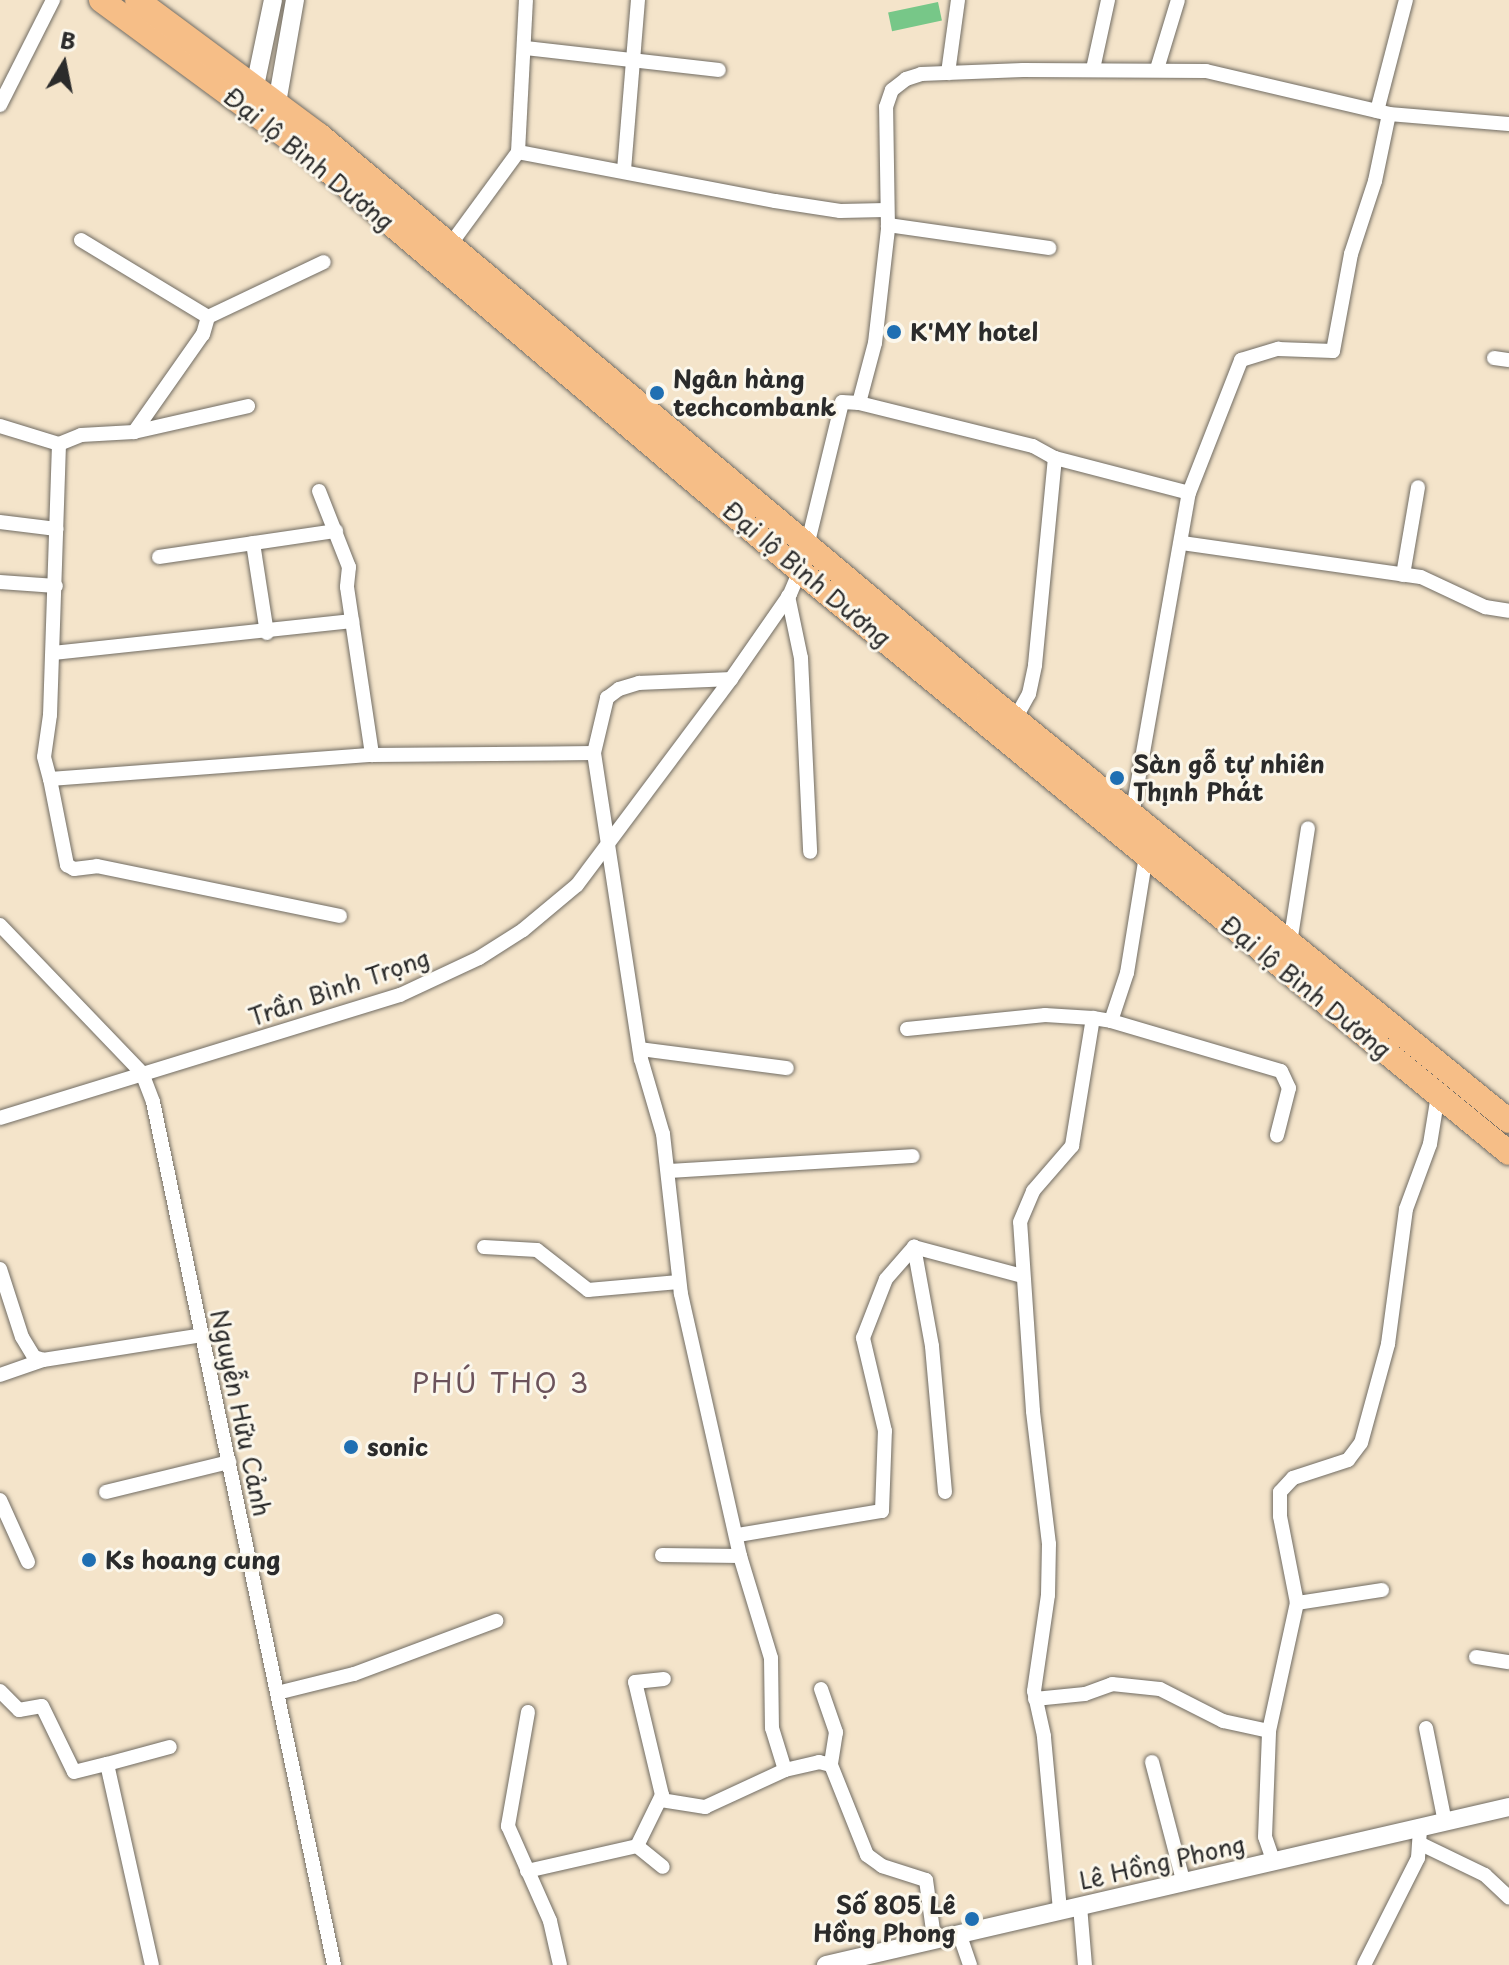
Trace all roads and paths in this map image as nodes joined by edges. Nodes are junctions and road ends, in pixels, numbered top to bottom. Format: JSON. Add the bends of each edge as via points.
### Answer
{"nodes":[{"id":1,"x":53,"y":0,"type":"edge"},
{"id":2,"x":101,"y":0,"type":"edge"},
{"id":3,"x":137,"y":0,"type":"edge"},
{"id":4,"x":273,"y":0,"type":"edge"},
{"id":5,"x":295,"y":0,"type":"edge"},
{"id":6,"x":526,"y":0,"type":"edge"},
{"id":7,"x":638,"y":0,"type":"edge"},
{"id":8,"x":958,"y":0,"type":"edge"},
{"id":9,"x":1108,"y":0,"type":"edge"},
{"id":10,"x":1178,"y":0,"type":"edge"},
{"id":11,"x":1406,"y":0,"type":"edge"},
{"id":12,"x":526,"y":48,"type":"junction"},
{"id":13,"x":633,"y":61,"type":"junction"},
{"id":14,"x":1093,"y":69,"type":"junction"},
{"id":15,"x":1157,"y":69,"type":"junction"},
{"id":16,"x":719,"y":70,"type":"dead end"},
{"id":17,"x":948,"y":73,"type":"junction"},
{"id":18,"x":255,"y":86,"type":"junction"},
{"id":19,"x":277,"y":103,"type":"junction"},
{"id":20,"x":0,"y":105,"type":"edge"},
{"id":21,"x":1383,"y":112,"type":"junction"},
{"id":22,"x":1509,"y":124,"type":"edge"},
{"id":23,"x":518,"y":152,"type":"junction"},
{"id":24,"x":624,"y":170,"type":"junction"},
{"id":25,"x":886,"y":210,"type":"junction"},
{"id":26,"x":888,"y":225,"type":"junction"},
{"id":27,"x":81,"y":240,"type":"dead end"},
{"id":28,"x":450,"y":245,"type":"junction"},
{"id":29,"x":1049,"y":248,"type":"dead end"},
{"id":30,"x":324,"y":262,"type":"dead end"},
{"id":31,"x":208,"y":317,"type":"junction"},
{"id":32,"x":859,"y":403,"type":"junction"},
{"id":33,"x":248,"y":406,"type":"dead end"},
{"id":34,"x":0,"y":426,"type":"edge"},
{"id":35,"x":134,"y":432,"type":"junction"},
{"id":36,"x":59,"y":444,"type":"junction"},
{"id":37,"x":1055,"y":458,"type":"junction"},
{"id":38,"x":1418,"y":487,"type":"dead end"},
{"id":39,"x":319,"y":491,"type":"dead end"},
{"id":40,"x":1189,"y":493,"type":"junction"},
{"id":41,"x":0,"y":522,"type":"edge"},
{"id":42,"x":57,"y":529,"type":"junction"},
{"id":43,"x":336,"y":531,"type":"junction"},
{"id":44,"x":808,"y":542,"type":"junction"},
{"id":45,"x":253,"y":543,"type":"junction"},
{"id":46,"x":1182,"y":543,"type":"junction"},
{"id":47,"x":159,"y":557,"type":"dead end"},
{"id":48,"x":800,"y":571,"type":"junction"},
{"id":49,"x":1403,"y":575,"type":"junction"},
{"id":50,"x":0,"y":582,"type":"edge"},
{"id":51,"x":56,"y":586,"type":"junction"},
{"id":52,"x":788,"y":596,"type":"junction"},
{"id":53,"x":1509,"y":611,"type":"edge"},
{"id":54,"x":352,"y":621,"type":"junction"},
{"id":55,"x":267,"y":633,"type":"junction"},
{"id":56,"x":53,"y":653,"type":"junction"},
{"id":57,"x":731,"y":679,"type":"junction"},
{"id":58,"x":1015,"y":719,"type":"junction"},
{"id":59,"x":594,"y":753,"type":"junction"},
{"id":60,"x":372,"y":755,"type":"junction"},
{"id":61,"x":50,"y":779,"type":"junction"},
{"id":62,"x":1132,"y":815,"type":"junction"},
{"id":63,"x":1308,"y":828,"type":"dead end"},
{"id":64,"x":610,"y":841,"type":"junction"},
{"id":65,"x":810,"y":852,"type":"dead end"},
{"id":66,"x":1146,"y":856,"type":"junction"},
{"id":67,"x":340,"y":916,"type":"dead end"},
{"id":68,"x":0,"y":925,"type":"edge"},
{"id":69,"x":1290,"y":943,"type":"junction"},
{"id":70,"x":1093,"y":1018,"type":"junction"},
{"id":71,"x":1111,"y":1021,"type":"junction"},
{"id":72,"x":907,"y":1029,"type":"dead end"},
{"id":73,"x":640,"y":1049,"type":"junction"},
{"id":74,"x":787,"y":1068,"type":"dead end"},
{"id":75,"x":142,"y":1073,"type":"junction"},
{"id":76,"x":1438,"y":1095,"type":"junction"},
{"id":77,"x":1507,"y":1112,"type":"edge"},
{"id":78,"x":0,"y":1118,"type":"edge"},
{"id":79,"x":1277,"y":1135,"type":"dead end"},
{"id":80,"x":1509,"y":1153,"type":"edge"},
{"id":81,"x":913,"y":1156,"type":"dead end"},
{"id":82,"x":668,"y":1171,"type":"junction"},
{"id":83,"x":484,"y":1247,"type":"dead end"},
{"id":84,"x":914,"y":1247,"type":"junction"},
{"id":85,"x":0,"y":1269,"type":"edge"},
{"id":86,"x":1022,"y":1276,"type":"junction"},
{"id":87,"x":679,"y":1282,"type":"junction"},
{"id":88,"x":202,"y":1335,"type":"junction"},
{"id":89,"x":43,"y":1360,"type":"junction"},
{"id":90,"x":0,"y":1375,"type":"edge"},
{"id":91,"x":229,"y":1462,"type":"junction"},
{"id":92,"x":106,"y":1492,"type":"dead end"},
{"id":93,"x":945,"y":1492,"type":"dead end"},
{"id":94,"x":0,"y":1500,"type":"edge"},
{"id":95,"x":738,"y":1535,"type":"junction"},
{"id":96,"x":662,"y":1555,"type":"dead end"},
{"id":97,"x":740,"y":1556,"type":"junction"},
{"id":98,"x":28,"y":1562,"type":"dead end"},
{"id":99,"x":1382,"y":1590,"type":"dead end"},
{"id":100,"x":1297,"y":1603,"type":"junction"},
{"id":101,"x":496,"y":1621,"type":"dead end"},
{"id":102,"x":1476,"y":1657,"type":"dead end"},
{"id":103,"x":1509,"y":1662,"type":"edge"},
{"id":104,"x":664,"y":1679,"type":"dead end"},
{"id":105,"x":821,"y":1689,"type":"dead end"},
{"id":106,"x":0,"y":1691,"type":"edge"},
{"id":107,"x":277,"y":1693,"type":"junction"},
{"id":108,"x":1035,"y":1699,"type":"junction"},
{"id":109,"x":528,"y":1712,"type":"dead end"},
{"id":110,"x":1426,"y":1728,"type":"dead end"},
{"id":111,"x":1269,"y":1731,"type":"junction"},
{"id":112,"x":170,"y":1747,"type":"dead end"},
{"id":113,"x":1152,"y":1762,"type":"dead end"},
{"id":114,"x":107,"y":1764,"type":"junction"},
{"id":115,"x":831,"y":1765,"type":"junction"},
{"id":116,"x":785,"y":1770,"type":"junction"},
{"id":117,"x":661,"y":1800,"type":"junction"},
{"id":118,"x":1508,"y":1803,"type":"edge"},
{"id":119,"x":1445,"y":1822,"type":"junction"},
{"id":120,"x":1421,"y":1836,"type":"junction"},
{"id":121,"x":637,"y":1846,"type":"junction"},
{"id":122,"x":1273,"y":1860,"type":"junction"},
{"id":123,"x":663,"y":1867,"type":"dead end"},
{"id":124,"x":527,"y":1871,"type":"junction"},
{"id":125,"x":1183,"y":1880,"type":"junction"},
{"id":126,"x":1509,"y":1897,"type":"edge"},
{"id":127,"x":1080,"y":1906,"type":"junction"},
{"id":128,"x":1060,"y":1910,"type":"junction"},
{"id":129,"x":959,"y":1933,"type":"junction"},
{"id":130,"x":934,"y":1938,"type":"junction"},
{"id":131,"x":152,"y":1965,"type":"edge"},
{"id":132,"x":334,"y":1965,"type":"edge"},
{"id":133,"x":560,"y":1965,"type":"edge"},
{"id":134,"x":826,"y":1965,"type":"edge"},
{"id":135,"x":970,"y":1965,"type":"edge"},
{"id":136,"x":1085,"y":1965,"type":"edge"},
{"id":137,"x":1364,"y":1965,"type":"edge"}],
"edges":[{"from":1,"to":20,"type":"street"},
{"from":2,"to":48,"type":"highway","name":"Đại lộ Bình Dương","via":[[298,145]]},
{"from":3,"to":18,"type":"highway","name":"Đại lộ Bình Dương"},
{"from":4,"to":18,"type":"street"},
{"from":5,"to":19,"type":"street"},
{"from":6,"to":12,"type":"street"},
{"from":7,"to":13,"type":"street"},
{"from":8,"to":17,"type":"street"},
{"from":9,"to":14,"type":"street"},
{"from":10,"to":15,"type":"street"},
{"from":11,"to":21,"type":"street"},
{"from":12,"to":13,"type":"street"},
{"from":12,"to":23,"type":"street"},
{"from":13,"to":16,"type":"street"},
{"from":13,"to":24,"type":"street"},
{"from":14,"to":15,"type":"street"},
{"from":14,"to":17,"type":"street"},
{"from":15,"to":21,"type":"street","via":[[1206,71]]},
{"from":17,"to":25,"type":"street","via":[[921,74],[892,90],[886,107]]},
{"from":18,"to":19,"type":"highway","name":"Đại lộ Bình Dương"},
{"from":19,"to":28,"type":"highway","name":"Đại lộ Bình Dương"},
{"from":21,"to":22,"type":"street"},
{"from":21,"to":40,"type":"street","via":[[1333,351],[1278,349],[1241,360]]},
{"from":23,"to":24,"type":"street"},
{"from":23,"to":28,"type":"street"},
{"from":24,"to":25,"type":"street","via":[[840,211]]},
{"from":25,"to":26,"type":"street"},
{"from":26,"to":29,"type":"street"},
{"from":26,"to":32,"type":"street","via":[[881,308]]},
{"from":27,"to":31,"type":"street"},
{"from":28,"to":44,"type":"highway","name":"Đại lộ Bình Dương"},
{"from":30,"to":31,"type":"street"},
{"from":31,"to":35,"type":"street","via":[[203,334]]},
{"from":32,"to":37,"type":"street","via":[[1033,446]]},
{"from":32,"to":44,"type":"street","via":[[842,402]]},
{"from":33,"to":35,"type":"street"},
{"from":34,"to":36,"type":"street"},
{"from":35,"to":36,"type":"street","via":[[81,435]]},
{"from":36,"to":42,"type":"street"},
{"from":37,"to":40,"type":"street"},
{"from":37,"to":58,"type":"street","via":[[1035,665],[1029,694]]},
{"from":38,"to":49,"type":"street"},
{"from":39,"to":43,"type":"street"},
{"from":40,"to":46,"type":"street"},
{"from":41,"to":42,"type":"street"},
{"from":42,"to":51,"type":"street"},
{"from":43,"to":45,"type":"street"},
{"from":43,"to":54,"type":"street","via":[[349,567]]},
{"from":44,"to":48,"type":"highway"},
{"from":44,"to":58,"type":"highway","name":"Đại lộ Bình Dương"},
{"from":45,"to":47,"type":"street"},
{"from":45,"to":55,"type":"street"},
{"from":46,"to":49,"type":"street"},
{"from":46,"to":62,"type":"street"},
{"from":48,"to":52,"type":"street","name":"Trần Bình Trọng"},
{"from":48,"to":66,"type":"highway","name":"Đại lộ Bình Dương"},
{"from":49,"to":53,"type":"street"},
{"from":50,"to":51,"type":"street"},
{"from":51,"to":56,"type":"street"},
{"from":52,"to":57,"type":"street","name":"Trần Bình Trọng"},
{"from":52,"to":65,"type":"street","via":[[801,658]]},
{"from":54,"to":55,"type":"street"},
{"from":54,"to":60,"type":"street"},
{"from":55,"to":56,"type":"street"},
{"from":56,"to":61,"type":"street","via":[[44,757]]},
{"from":57,"to":59,"type":"street","via":[[639,683],[619,689],[607,698]]},
{"from":57,"to":64,"type":"street","name":"Trần Bình Trọng"},
{"from":58,"to":62,"type":"highway","name":"Đại lộ Bình Dương"},
{"from":59,"to":60,"type":"street"},
{"from":59,"to":64,"type":"street"},
{"from":60,"to":61,"type":"street"},
{"from":61,"to":67,"type":"street","via":[[67,865],[74,869],[132,872]]},
{"from":62,"to":69,"type":"highway","name":"Đại lộ Bình Dương"},
{"from":63,"to":69,"type":"street"},
{"from":64,"to":73,"type":"street"},
{"from":64,"to":75,"type":"street","name":"Trần Bình Trọng","via":[[577,885],[479,958],[400,995]]},
{"from":66,"to":71,"type":"street","via":[[1127,973]]},
{"from":66,"to":76,"type":"highway","name":"Đại lộ Bình Dương"},
{"from":68,"to":75,"type":"street","name":"Nguyễn Hữu Cảnh"},
{"from":69,"to":77,"type":"highway","name":"Đại lộ Bình Dương"},
{"from":70,"to":71,"type":"street"},
{"from":70,"to":72,"type":"street","via":[[1045,1015]]},
{"from":70,"to":86,"type":"street","via":[[1072,1146],[1033,1191],[1020,1222]]},
{"from":71,"to":79,"type":"street","via":[[1281,1071],[1289,1088]]},
{"from":73,"to":74,"type":"street"},
{"from":73,"to":82,"type":"street"},
{"from":75,"to":78,"type":"street","name":"Trần Bình Trọng"},
{"from":75,"to":88,"type":"street","name":"Nguyễn Hữu Cảnh","via":[[153,1102]]},
{"from":76,"to":80,"type":"highway","name":"Đại lộ Bình Dương"},
{"from":76,"to":100,"type":"street","via":[[1430,1144],[1406,1209],[1388,1344],[1361,1443],[1348,1460],[1300,1475],[1280,1492]]},
{"from":81,"to":82,"type":"street"},
{"from":82,"to":87,"type":"street"},
{"from":83,"to":87,"type":"street","via":[[537,1250],[588,1290]]},
{"from":84,"to":86,"type":"street"},
{"from":84,"to":93,"type":"street","via":[[932,1346]]},
{"from":84,"to":95,"type":"street","via":[[886,1279],[863,1338],[885,1431],[882,1511]]},
{"from":85,"to":89,"type":"street","via":[[22,1337],[34,1357]]},
{"from":86,"to":108,"type":"street","via":[[1049,1554]]},
{"from":87,"to":95,"type":"street"},
{"from":88,"to":89,"type":"street"},
{"from":88,"to":91,"type":"street","name":"Nguyễn Hữu Cảnh"},
{"from":89,"to":90,"type":"street"},
{"from":91,"to":92,"type":"street"},
{"from":91,"to":107,"type":"street","name":"Nguyễn Hữu Cảnh"},
{"from":94,"to":98,"type":"street"},
{"from":95,"to":97,"type":"street"},
{"from":96,"to":97,"type":"street"},
{"from":97,"to":116,"type":"street","via":[[771,1658],[770,1719]]},
{"from":99,"to":100,"type":"street"},
{"from":100,"to":111,"type":"street"},
{"from":101,"to":107,"type":"street","via":[[354,1674]]},
{"from":102,"to":103,"type":"street"},
{"from":104,"to":117,"type":"street","via":[[635,1682]]},
{"from":105,"to":115,"type":"street","via":[[836,1732]]},
{"from":106,"to":114,"type":"street","via":[[19,1710],[42,1706],[74,1772]]},
{"from":107,"to":132,"type":"street","name":"Nguyễn Hữu Cảnh"},
{"from":108,"to":111,"type":"street","via":[[1085,1694],[1112,1684],[1160,1689],[1223,1721]]},
{"from":108,"to":128,"type":"street","via":[[1044,1736]]},
{"from":109,"to":124,"type":"street","via":[[508,1814]]},
{"from":110,"to":119,"type":"street"},
{"from":111,"to":122,"type":"street","via":[[1265,1837]]},
{"from":112,"to":114,"type":"street"},
{"from":113,"to":125,"type":"street"},
{"from":114,"to":131,"type":"street"},
{"from":115,"to":116,"type":"street","via":[[819,1762]]},
{"from":115,"to":130,"type":"street","via":[[867,1855],[882,1866],[926,1880]]},
{"from":116,"to":117,"type":"street","via":[[705,1807]]},
{"from":117,"to":121,"type":"street"},
{"from":118,"to":119,"type":"street","name":"Lê Hồng Phong"},
{"from":119,"to":120,"type":"street","name":"Lê Hồng Phong"},
{"from":120,"to":122,"type":"street","name":"Lê Hồng Phong"},
{"from":120,"to":126,"type":"street","via":[[1485,1875]]},
{"from":120,"to":137,"type":"street"},
{"from":121,"to":123,"type":"street"},
{"from":121,"to":124,"type":"street"},
{"from":122,"to":125,"type":"street","name":"Lê Hồng Phong"},
{"from":124,"to":133,"type":"street","via":[[550,1921]]},
{"from":125,"to":127,"type":"street","name":"Lê Hồng Phong"},
{"from":127,"to":128,"type":"street","name":"Lê Hồng Phong"},
{"from":127,"to":136,"type":"street"},
{"from":128,"to":129,"type":"street","name":"Lê Hồng Phong"},
{"from":129,"to":130,"type":"street","name":"Lê Hồng Phong"},
{"from":129,"to":135,"type":"street"},
{"from":130,"to":134,"type":"street","name":"Lê Hồng Phong"}]}
